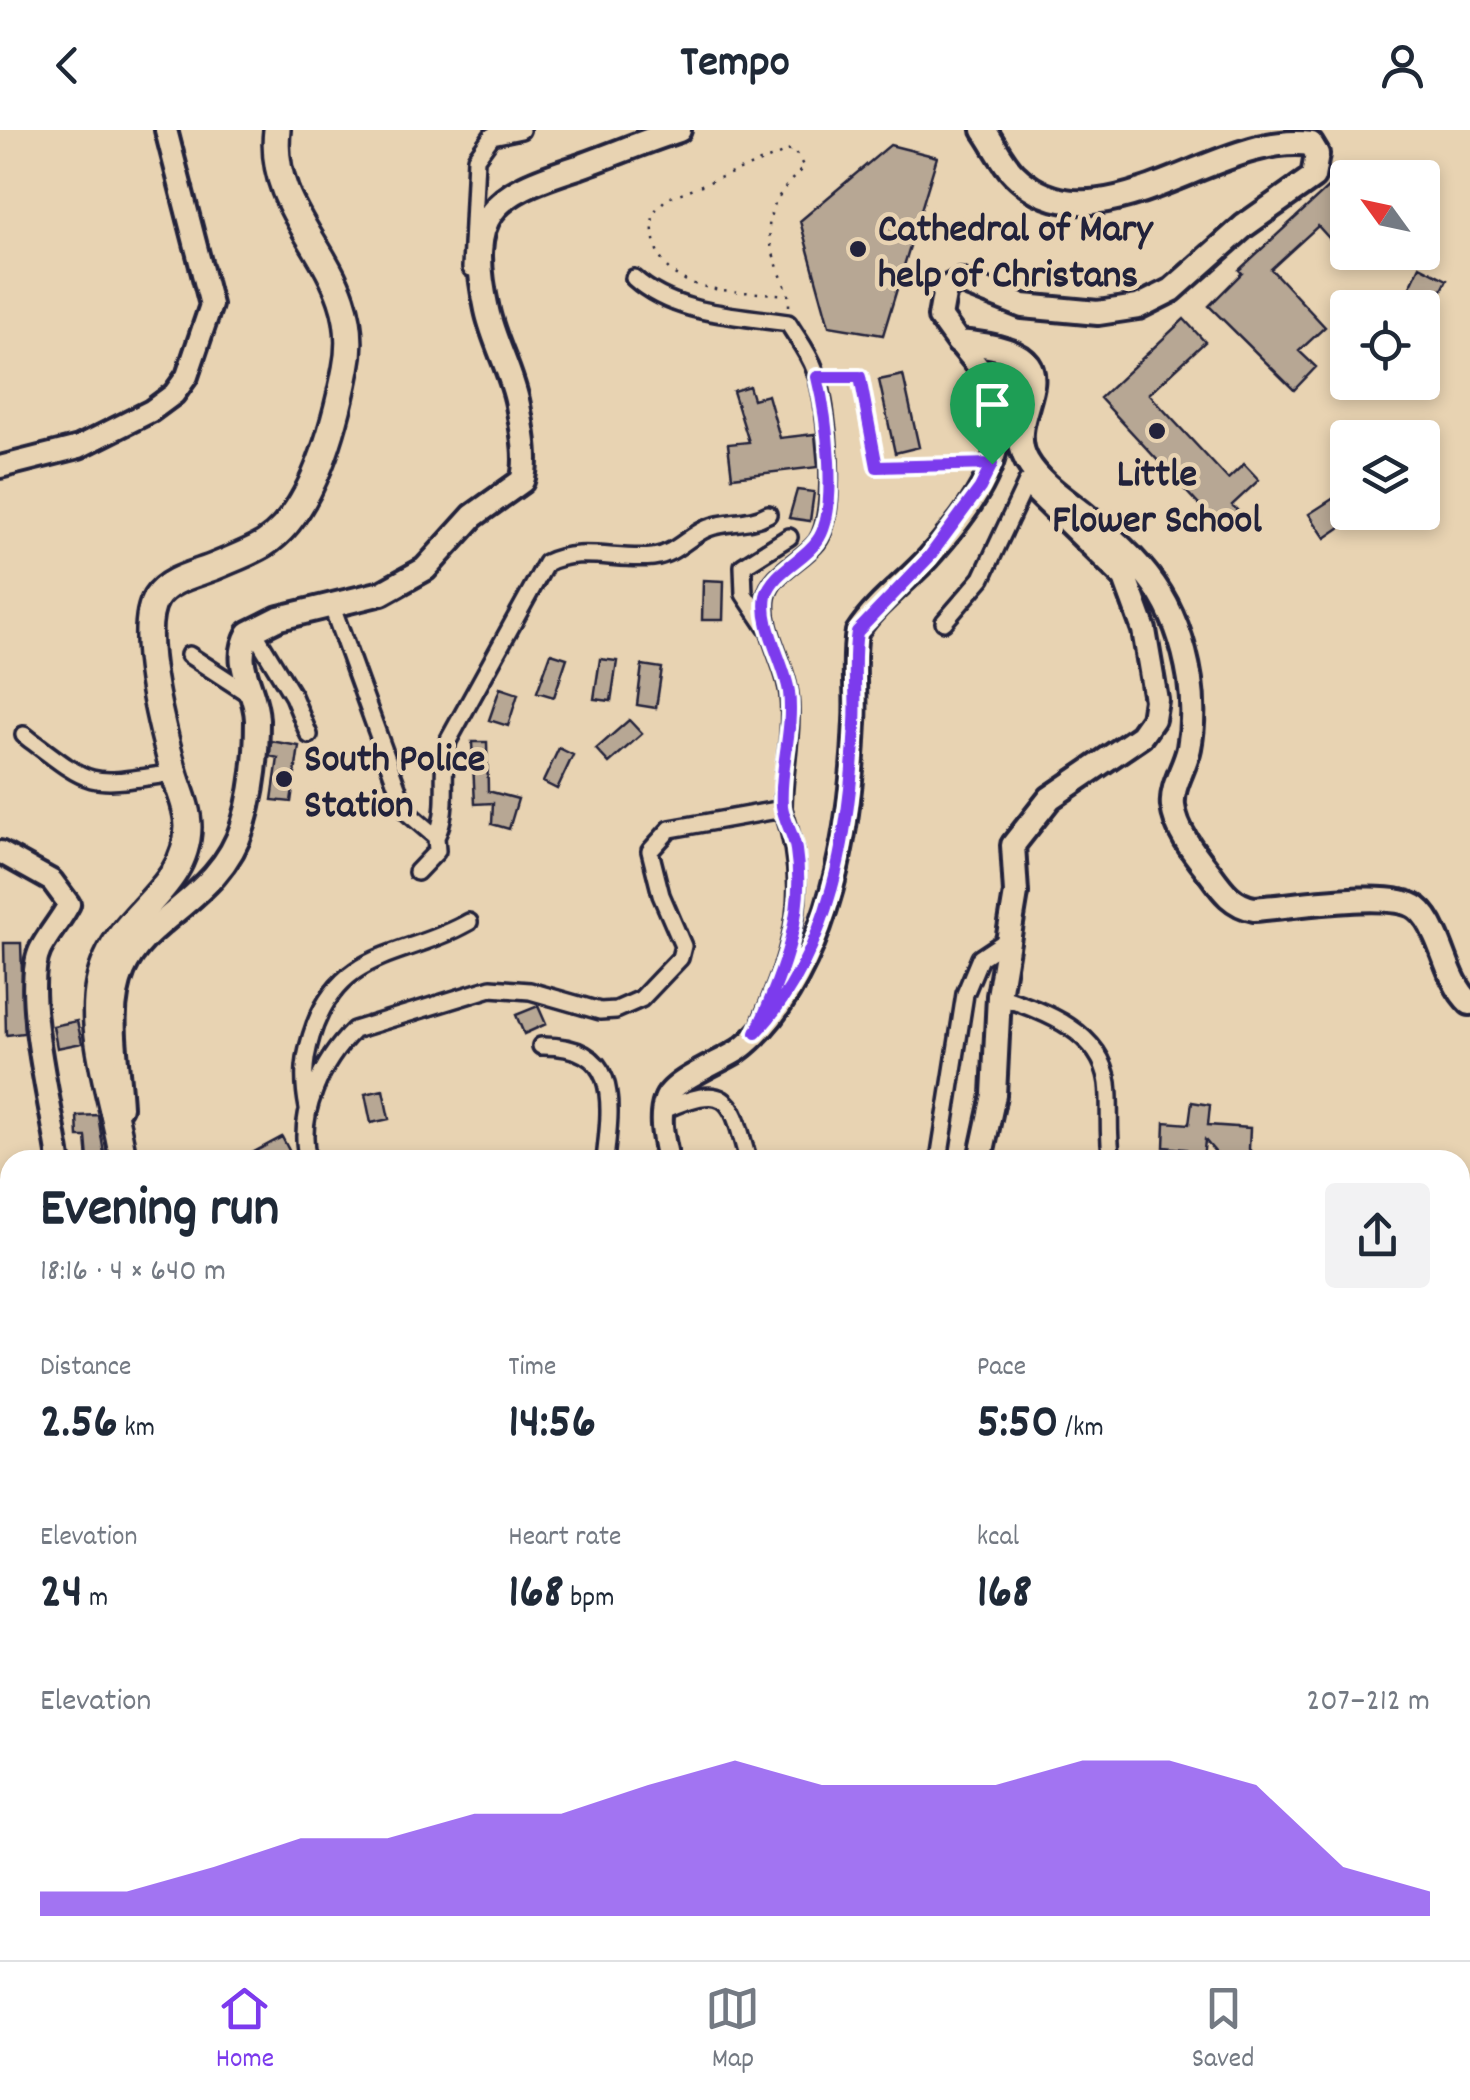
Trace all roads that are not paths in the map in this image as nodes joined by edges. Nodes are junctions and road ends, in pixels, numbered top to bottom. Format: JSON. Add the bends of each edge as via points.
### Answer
{"nodes":[{"id":1,"x":166,"y":130,"type":"edge"},
{"id":2,"x":277,"y":130,"type":"edge"},
{"id":3,"x":521,"y":130,"type":"edge"},
{"id":4,"x":679,"y":130,"type":"edge"},
{"id":5,"x":984,"y":130,"type":"edge"},
{"id":6,"x":1317,"y":137,"type":"edge"},
{"id":7,"x":634,"y":278,"type":"dead end"},
{"id":8,"x":487,"y":308,"type":"junction"},
{"id":9,"x":958,"y":342,"type":"junction"},
{"id":10,"x":1024,"y":458,"type":"junction"},
{"id":11,"x":0,"y":467,"type":"edge"},
{"id":12,"x":1027,"y":482,"type":"junction"},
{"id":13,"x":768,"y":514,"type":"dead end"},
{"id":14,"x":790,"y":536,"type":"dead end"},
{"id":15,"x":332,"y":607,"type":"junction"},
{"id":16,"x":944,"y":622,"type":"dead end"},
{"id":17,"x":253,"y":630,"type":"junction"},
{"id":18,"x":774,"y":638,"type":"junction"},
{"id":19,"x":189,"y":655,"type":"dead end"},
{"id":20,"x":252,"y":696,"type":"junction"},
{"id":21,"x":24,"y":735,"type":"dead end"},
{"id":22,"x":309,"y":735,"type":"dead end"},
{"id":23,"x":174,"y":773,"type":"junction"},
{"id":24,"x":782,"y":809,"type":"junction"},
{"id":25,"x":436,"y":836,"type":"junction"},
{"id":26,"x":0,"y":852,"type":"edge"},
{"id":27,"x":417,"y":872,"type":"dead end"},
{"id":28,"x":470,"y":922,"type":"dead end"},
{"id":29,"x":1007,"y":940,"type":"junction"},
{"id":30,"x":999,"y":996,"type":"junction"},
{"id":31,"x":1470,"y":1003,"type":"edge"},
{"id":32,"x":756,"y":1033,"type":"junction"},
{"id":33,"x":541,"y":1046,"type":"dead end"},
{"id":34,"x":662,"y":1111,"type":"junction"},
{"id":35,"x":308,"y":1112,"type":"junction"},
{"id":36,"x":57,"y":1150,"type":"edge"},
{"id":37,"x":121,"y":1150,"type":"edge"},
{"id":38,"x":122,"y":1150,"type":"edge"},
{"id":39,"x":308,"y":1150,"type":"edge"},
{"id":40,"x":605,"y":1150,"type":"edge"},
{"id":41,"x":667,"y":1150,"type":"edge"},
{"id":42,"x":746,"y":1150,"type":"edge"},
{"id":43,"x":941,"y":1150,"type":"edge"},
{"id":44,"x":982,"y":1150,"type":"edge"},
{"id":45,"x":1111,"y":1150,"type":"edge"}],
"edges":[{"from":1,"to":11,"type":"street","via":[[211,305],[186,376],[152,411],[79,447]]},
{"from":2,"to":23,"type":"highway","via":[[278,180],[344,301],[348,363],[318,468],[291,518],[266,542],[157,597],[150,618],[154,682]]},
{"from":3,"to":8,"type":"street","via":[[492,136],[476,158],[469,246],[472,276]]},
{"from":4,"to":8,"type":"main road","via":[[538,177],[496,204],[480,242]]},
{"from":5,"to":6,"type":"main road","via":[[1014,174],[1039,192],[1095,202],[1260,142]]},
{"from":6,"to":9,"type":"main road","via":[[1312,177],[1172,290],[1138,307],[1098,313],[1023,306],[953,282],[940,300],[940,317]]},
{"from":7,"to":18,"type":"street","via":[[655,297],[788,323],[817,377],[826,527],[766,596]]},
{"from":8,"to":15,"type":"main road","via":[[514,385],[522,481],[473,516],[425,569],[382,593]]},
{"from":9,"to":10,"type":"main road","via":[[994,344],[1028,366],[1033,379]]},
{"from":9,"to":32,"type":"street","via":[[996,398],[1000,429],[992,464],[929,557],[857,632],[853,753],[832,887],[801,971]]},
{"from":10,"to":12,"type":"main road"},
{"from":10,"to":31,"type":"main road","via":[[1136,561],[1173,612],[1191,711],[1189,748],[1172,802],[1191,848],[1224,892],[1254,909],[1404,902],[1427,919]]},
{"from":12,"to":16,"type":"street","via":[[982,578]]},
{"from":12,"to":29,"type":"main road","via":[[1125,578],[1144,630],[1156,700],[1141,736],[1050,798],[1018,833]]},
{"from":13,"to":25,"type":"street","via":[[712,526],[657,556],[579,554],[546,563],[448,741]]},
{"from":14,"to":18,"type":"street","via":[[744,566],[744,594]]},
{"from":15,"to":17,"type":"main road"},
{"from":15,"to":25,"type":"street","via":[[401,798]]},
{"from":17,"to":20,"type":"main road","via":[[240,659]]},
{"from":17,"to":22,"type":"street"},
{"from":18,"to":24,"type":"street","via":[[790,705]]},
{"from":19,"to":20,"type":"street"},
{"from":20,"to":38,"type":"main road","via":[[256,745],[233,853],[124,967],[114,1048]]},
{"from":21,"to":23,"type":"street","via":[[84,780],[102,784]]},
{"from":23,"to":37,"type":"highway","via":[[184,794],[185,853],[175,877],[122,932],[98,990]]},
{"from":24,"to":32,"type":"street","via":[[796,844],[799,892],[784,970]]},
{"from":24,"to":35,"type":"street","via":[[670,829],[656,839],[650,851],[683,946],[680,958],[641,999],[600,1010],[492,988],[372,1022],[339,1044]]},
{"from":25,"to":27,"type":"street","via":[[436,850]]},
{"from":26,"to":36,"type":"street","via":[[52,881],[69,904],[39,952],[34,974]]},
{"from":28,"to":35,"type":"street","via":[[356,966],[338,982],[324,1002],[301,1075]]},
{"from":29,"to":30,"type":"main road"},
{"from":29,"to":43,"type":"street","via":[[980,958],[964,994]]},
{"from":30,"to":44,"type":"main road","via":[[994,1096]]},
{"from":30,"to":45,"type":"street","via":[[1045,1012],[1096,1051],[1108,1084]]},
{"from":32,"to":34,"type":"street","via":[[675,1086]]},
{"from":33,"to":40,"type":"street","via":[[590,1054],[603,1069]]},
{"from":34,"to":41,"type":"street"},
{"from":34,"to":42,"type":"street","via":[[705,1096],[727,1103],[740,1118]]},
{"from":35,"to":39,"type":"street"}]}
